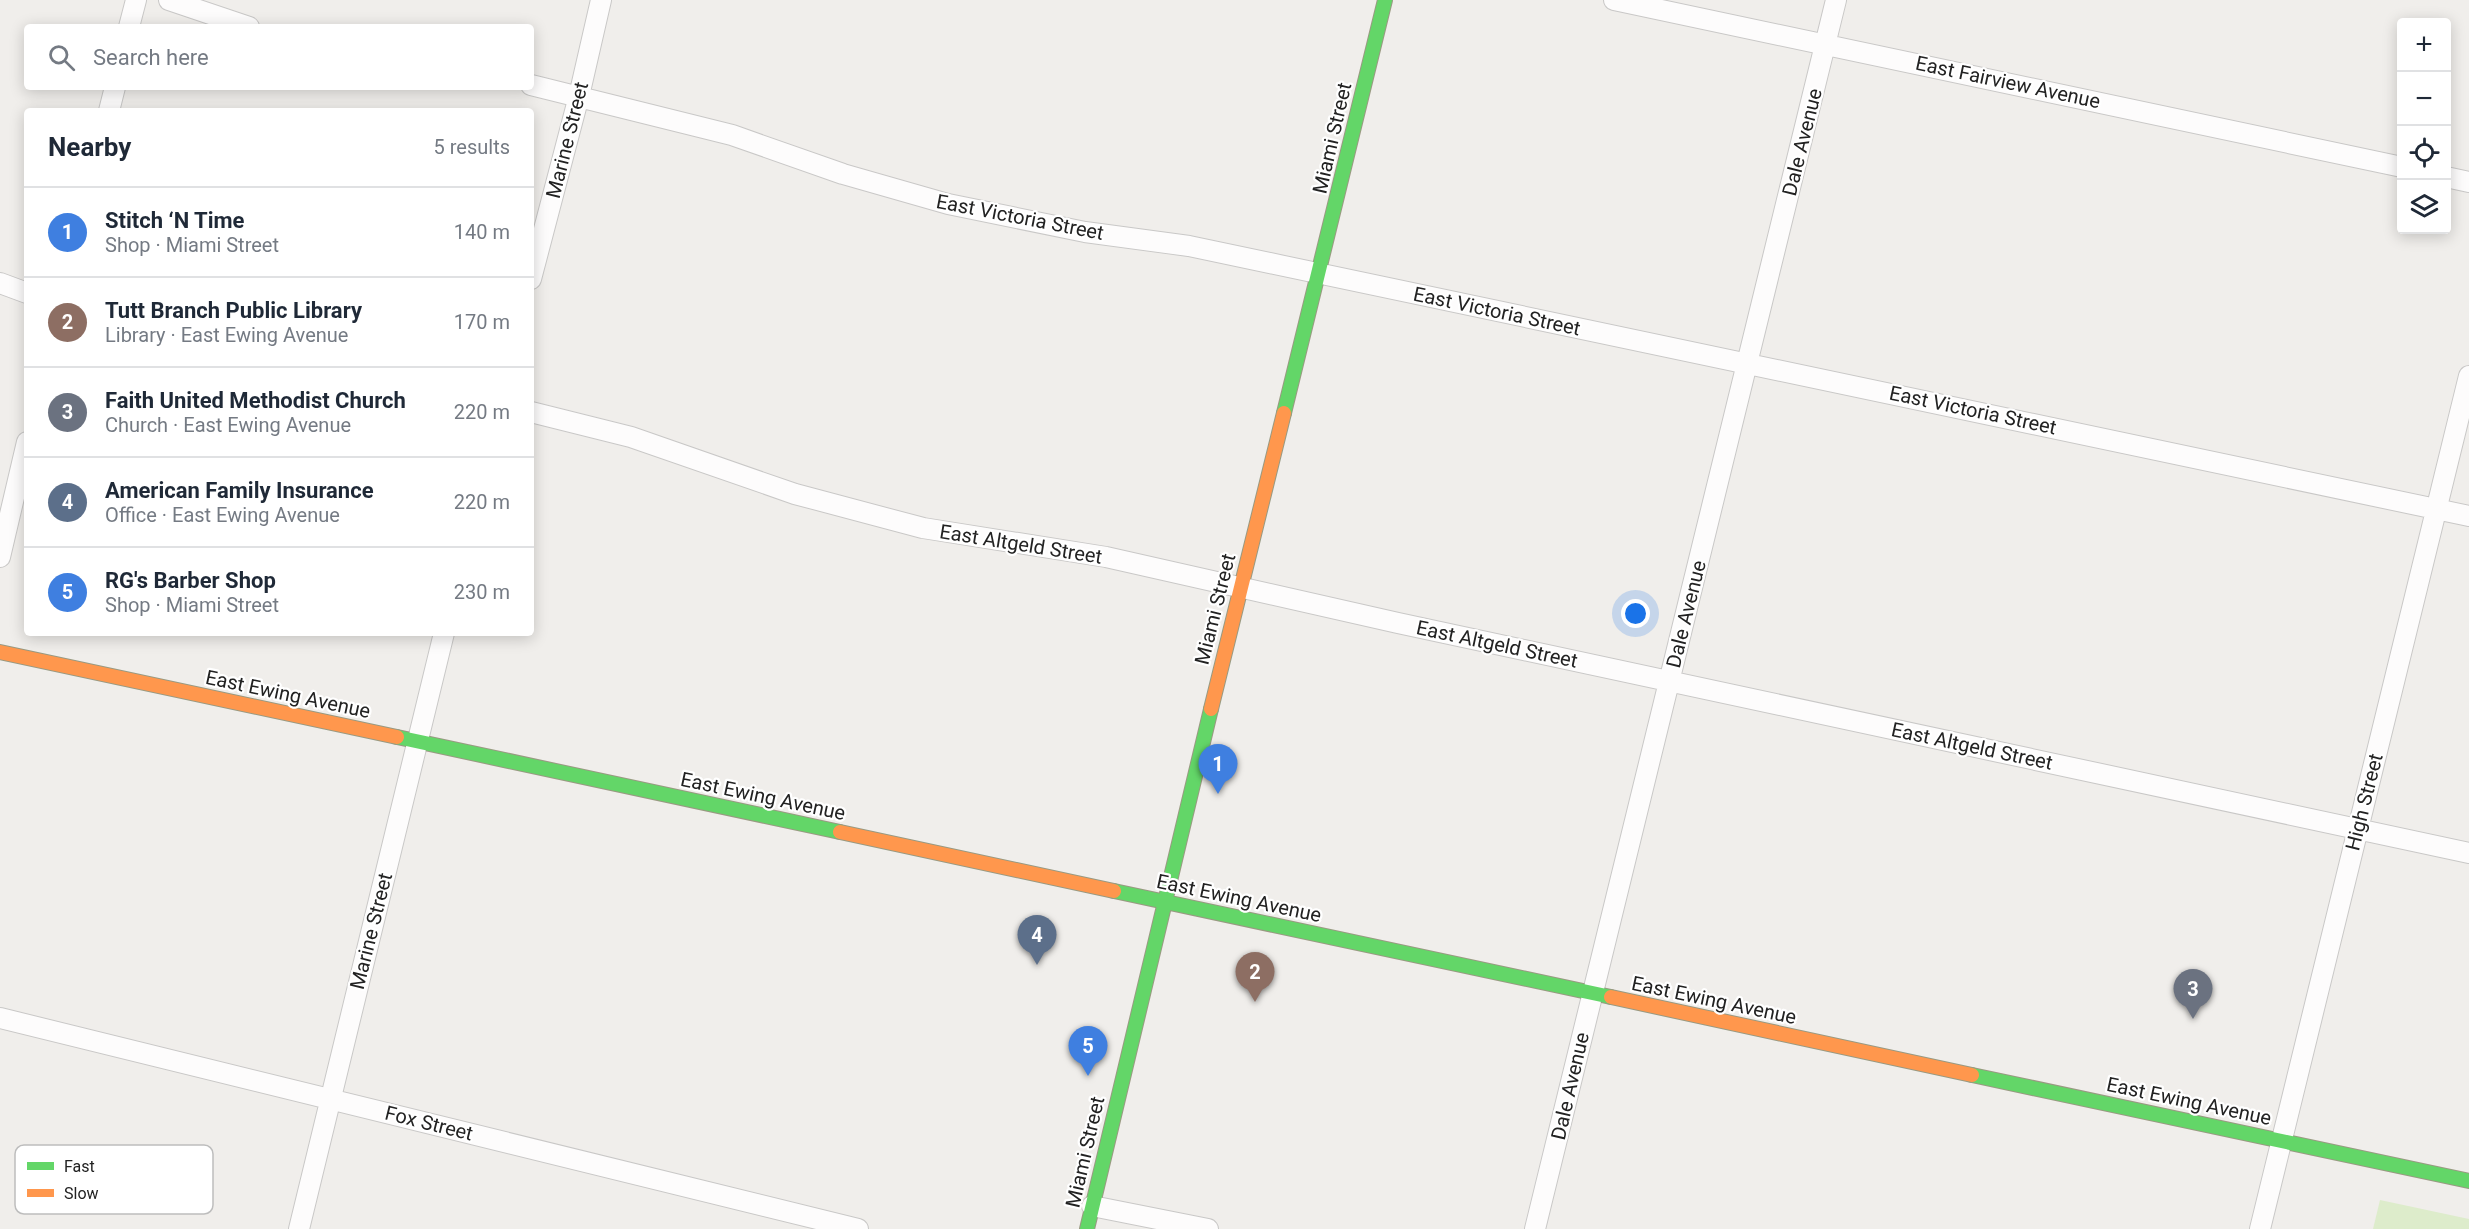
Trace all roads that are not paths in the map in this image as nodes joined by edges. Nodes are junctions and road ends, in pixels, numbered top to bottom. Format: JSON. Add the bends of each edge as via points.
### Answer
{"nodes":[{"id":1,"x":136,"y":0,"type":"edge"},
{"id":2,"x":169,"y":0,"type":"edge"},
{"id":3,"x":601,"y":0,"type":"edge"},
{"id":4,"x":1385,"y":0,"type":"edge"},
{"id":5,"x":1614,"y":0,"type":"edge"},
{"id":6,"x":1836,"y":0,"type":"edge"},
{"id":7,"x":130,"y":24,"type":"edge"},
{"id":8,"x":240,"y":24,"type":"edge"},
{"id":9,"x":1826,"y":44,"type":"junction"},
{"id":10,"x":534,"y":86,"type":"edge"},
{"id":11,"x":114,"y":90,"type":"edge"},
{"id":12,"x":579,"y":96,"type":"junction"},
{"id":13,"x":110,"y":108,"type":"edge"},
{"id":14,"x":2397,"y":166,"type":"edge"},
{"id":15,"x":2451,"y":178,"type":"edge"},
{"id":16,"x":2469,"y":182,"type":"edge"},
{"id":17,"x":534,"y":268,"type":"edge"},
{"id":18,"x":1319,"y":273,"type":"junction"},
{"id":19,"x":0,"y":283,"type":"edge"},
{"id":20,"x":24,"y":292,"type":"edge"},
{"id":21,"x":1748,"y":364,"type":"junction"},
{"id":22,"x":2469,"y":376,"type":"edge"},
{"id":23,"x":534,"y":413,"type":"edge"},
{"id":24,"x":24,"y":455,"type":"edge"},
{"id":25,"x":2436,"y":509,"type":"junction"},
{"id":26,"x":2469,"y":516,"type":"edge"},
{"id":27,"x":0,"y":557,"type":"edge"},
{"id":28,"x":1241,"y":588,"type":"junction"},
{"id":29,"x":443,"y":636,"type":"edge"},
{"id":30,"x":0,"y":652,"type":"edge"},
{"id":31,"x":1670,"y":681,"type":"junction"},
{"id":32,"x":418,"y":742,"type":"junction"},
{"id":33,"x":2358,"y":829,"type":"junction"},
{"id":34,"x":2469,"y":853,"type":"edge"},
{"id":35,"x":1164,"y":902,"type":"junction"},
{"id":36,"x":1592,"y":994,"type":"junction"},
{"id":37,"x":0,"y":1018,"type":"edge"},
{"id":38,"x":331,"y":1099,"type":"junction"},
{"id":39,"x":2281,"y":1140,"type":"junction"},
{"id":40,"x":2469,"y":1181,"type":"edge"},
{"id":41,"x":1092,"y":1206,"type":"junction"},
{"id":42,"x":299,"y":1229,"type":"edge"},
{"id":43,"x":858,"y":1229,"type":"edge"},
{"id":44,"x":1087,"y":1229,"type":"edge"},
{"id":45,"x":1208,"y":1229,"type":"edge"},
{"id":46,"x":1535,"y":1229,"type":"edge"},
{"id":47,"x":2260,"y":1229,"type":"edge"}],
"edges":[{"from":1,"to":7,"type":"street"},
{"from":2,"to":8,"type":"street"},
{"from":3,"to":12,"type":"street","name":"Marine Street"},
{"from":4,"to":18,"type":"street","name":"Miami Street"},
{"from":5,"to":9,"type":"street","name":"East Fairview Avenue"},
{"from":6,"to":9,"type":"street","name":"Dale Avenue"},
{"from":9,"to":14,"type":"street","name":"East Fairview Avenue"},
{"from":9,"to":21,"type":"street","name":"Dale Avenue"},
{"from":10,"to":12,"type":"street","name":"East Victoria Street"},
{"from":11,"to":13,"type":"street"},
{"from":12,"to":17,"type":"street","name":"Marine Street"},
{"from":12,"to":18,"type":"street","name":"East Victoria Street","via":[[732,135],[843,174],[948,204]]},
{"from":15,"to":16,"type":"street"},
{"from":18,"to":21,"type":"street","name":"East Victoria Street"},
{"from":18,"to":28,"type":"street","name":"Miami Street"},
{"from":19,"to":20,"type":"street"},
{"from":21,"to":25,"type":"street","name":"East Victoria Street"},
{"from":21,"to":31,"type":"street","name":"Dale Avenue"},
{"from":22,"to":25,"type":"street","name":"High Street"},
{"from":23,"to":28,"type":"street","name":"East Altgeld Street","via":[[631,437],[756,481],[881,518],[972,537],[1106,557]]},
{"from":24,"to":27,"type":"street"},
{"from":25,"to":26,"type":"street","name":"East Victoria Street"},
{"from":25,"to":33,"type":"street","name":"High Street"},
{"from":28,"to":31,"type":"street","name":"East Altgeld Street"},
{"from":28,"to":35,"type":"street","name":"Miami Street"},
{"from":29,"to":32,"type":"street","name":"Marine Street"},
{"from":30,"to":32,"type":"street","name":"East Ewing Avenue"},
{"from":31,"to":33,"type":"street","name":"East Altgeld Street"},
{"from":31,"to":36,"type":"street","name":"Dale Avenue"},
{"from":32,"to":35,"type":"street","name":"East Ewing Avenue"},
{"from":32,"to":38,"type":"street","name":"Marine Street"},
{"from":33,"to":34,"type":"street","name":"East Altgeld Street"},
{"from":33,"to":39,"type":"street","name":"High Street"},
{"from":35,"to":36,"type":"street","name":"East Ewing Avenue"},
{"from":35,"to":41,"type":"street","name":"Miami Street"},
{"from":36,"to":39,"type":"street","name":"East Ewing Avenue"},
{"from":36,"to":46,"type":"street","name":"Dale Avenue"},
{"from":37,"to":38,"type":"street","name":"Fox Street"},
{"from":38,"to":42,"type":"street","name":"Marine Street"},
{"from":38,"to":43,"type":"street","name":"Fox Street"},
{"from":39,"to":40,"type":"street","name":"East Ewing Avenue"},
{"from":39,"to":47,"type":"street","name":"High Street"},
{"from":41,"to":44,"type":"street","name":"Miami Street"},
{"from":41,"to":45,"type":"street"}]}
